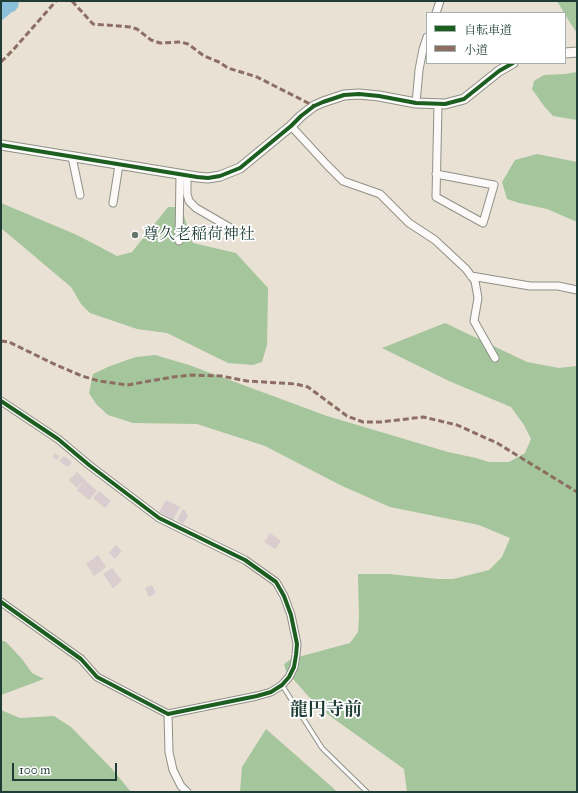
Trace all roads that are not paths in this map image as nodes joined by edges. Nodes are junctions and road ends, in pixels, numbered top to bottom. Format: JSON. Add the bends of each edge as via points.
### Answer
{"nodes":[{"id":1,"x":440,"y":1,"type":"edge"},
{"id":2,"x":436,"y":12,"type":"edge"},
{"id":3,"x":426,"y":40,"type":"edge"},
{"id":4,"x":577,"y":52,"type":"edge"},
{"id":5,"x":566,"y":53,"type":"edge"},
{"id":6,"x":511,"y":64,"type":"edge"},
{"id":7,"x":416,"y":103,"type":"junction"},
{"id":8,"x":438,"y":105,"type":"junction"},
{"id":9,"x":291,"y":126,"type":"junction"},
{"id":10,"x":1,"y":145,"type":"edge"},
{"id":11,"x":72,"y":157,"type":"junction"},
{"id":12,"x":119,"y":165,"type":"junction"},
{"id":13,"x":436,"y":174,"type":"junction"},
{"id":14,"x":184,"y":175,"type":"junction"},
{"id":15,"x":80,"y":195,"type":"dead end"},
{"id":16,"x":114,"y":203,"type":"dead end"},
{"id":17,"x":234,"y":230,"type":"dead end"},
{"id":18,"x":180,"y":241,"type":"dead end"},
{"id":19,"x":471,"y":276,"type":"junction"},
{"id":20,"x":577,"y":290,"type":"edge"},
{"id":21,"x":494,"y":358,"type":"dead end"},
{"id":22,"x":1,"y":401,"type":"edge"},
{"id":23,"x":1,"y":602,"type":"edge"},
{"id":24,"x":282,"y":685,"type":"junction"},
{"id":25,"x":168,"y":714,"type":"junction"},
{"id":26,"x":187,"y":792,"type":"edge"},
{"id":27,"x":367,"y":792,"type":"edge"}],
"edges":[{"from":1,"to":2,"type":"street"},
{"from":3,"to":7,"type":"street","via":[[418,70]]},
{"from":4,"to":5,"type":"street"},
{"from":6,"to":8,"type":"street","via":[[464,98]]},
{"from":7,"to":8,"type":"street"},
{"from":7,"to":9,"type":"street","via":[[379,96],[344,95],[314,106]]},
{"from":8,"to":13,"type":"street"},
{"from":9,"to":14,"type":"street","via":[[240,168],[208,178]]},
{"from":9,"to":19,"type":"street","via":[[343,181],[380,194],[409,223],[435,240]]},
{"from":10,"to":11,"type":"street"},
{"from":11,"to":12,"type":"street"},
{"from":11,"to":15,"type":"street"},
{"from":12,"to":14,"type":"street"},
{"from":12,"to":16,"type":"street"},
{"from":13,"to":13,"type":"street","via":[[436,197],[483,223],[494,185]]},
{"from":14,"to":17,"type":"street","via":[[189,201],[196,208]]},
{"from":14,"to":18,"type":"street"},
{"from":19,"to":20,"type":"street","via":[[530,286],[558,286]]},
{"from":19,"to":21,"type":"street","via":[[475,281],[478,298],[474,321]]},
{"from":22,"to":24,"type":"street","via":[[58,439],[159,518],[245,560],[276,582],[291,615],[297,644],[294,667]]},
{"from":23,"to":25,"type":"street","via":[[81,659],[97,677]]},
{"from":24,"to":25,"type":"street","via":[[257,696]]},
{"from":24,"to":27,"type":"lane","via":[[322,748]]},
{"from":25,"to":26,"type":"street","via":[[169,752],[173,770]]}]}
